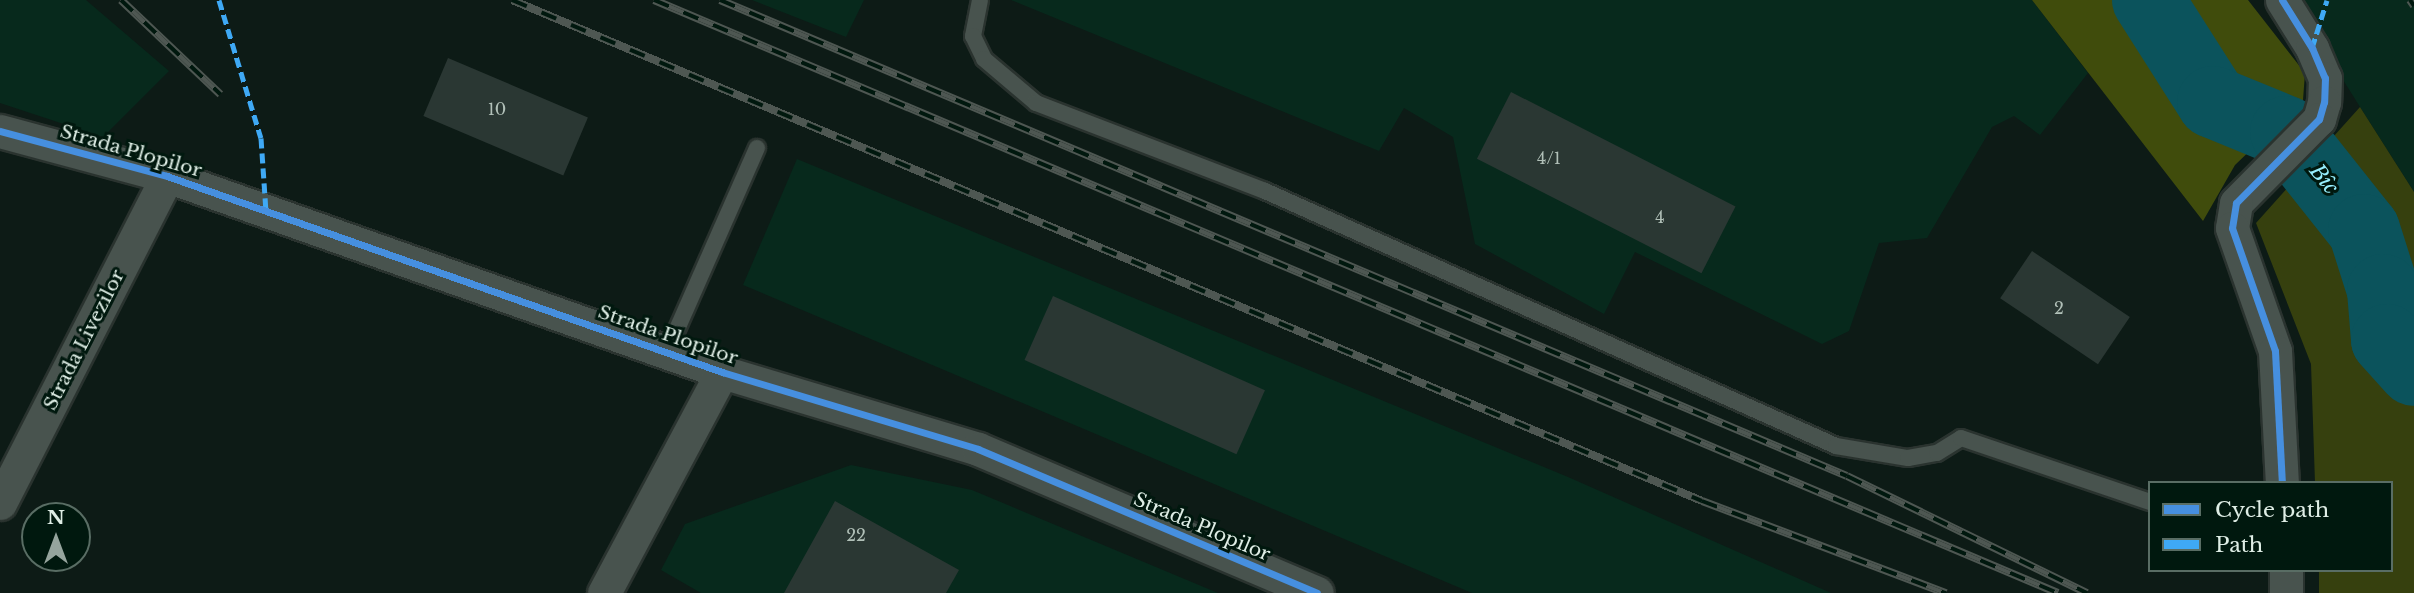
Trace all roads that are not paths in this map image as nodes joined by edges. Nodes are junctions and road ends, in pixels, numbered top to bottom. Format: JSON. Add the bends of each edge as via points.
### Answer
{"nodes":[{"id":1,"x":980,"y":0,"type":"edge"},
{"id":2,"x":2282,"y":0,"type":"edge"},
{"id":3,"x":0,"y":131,"type":"edge"},
{"id":4,"x":757,"y":148,"type":"dead end"},
{"id":5,"x":167,"y":176,"type":"junction"},
{"id":6,"x":667,"y":352,"type":"junction"},
{"id":7,"x":722,"y":372,"type":"junction"},
{"id":8,"x":2282,"y":481,"type":"edge"},
{"id":9,"x":2148,"y":501,"type":"edge"},
{"id":10,"x":0,"y":503,"type":"edge"},
{"id":11,"x":2286,"y":572,"type":"edge"},
{"id":12,"x":604,"y":593,"type":"edge"},
{"id":13,"x":1317,"y":593,"type":"edge"},
{"id":14,"x":2286,"y":593,"type":"edge"}],
"edges":[{"from":1,"to":9,"type":"lane","via":[[973,36],[984,59],[1036,103],[1265,191],[1836,446],[1908,458],[1937,453],[1961,438]]},
{"from":2,"to":8,"type":"street","via":[[2325,78],[2319,119],[2236,203],[2232,228],[2275,351]]},
{"from":3,"to":5,"type":"street","name":"Strada Plopilor"},
{"from":4,"to":6,"type":"lane"},
{"from":5,"to":6,"type":"street","name":"Strada Plopilor"},
{"from":5,"to":10,"type":"street","name":"Strada Livezilor"},
{"from":6,"to":7,"type":"street","name":"Strada Plopilor"},
{"from":7,"to":12,"type":"street"},
{"from":7,"to":13,"type":"street","name":"Strada Plopilor","via":[[978,449]]},
{"from":11,"to":14,"type":"street"}]}
